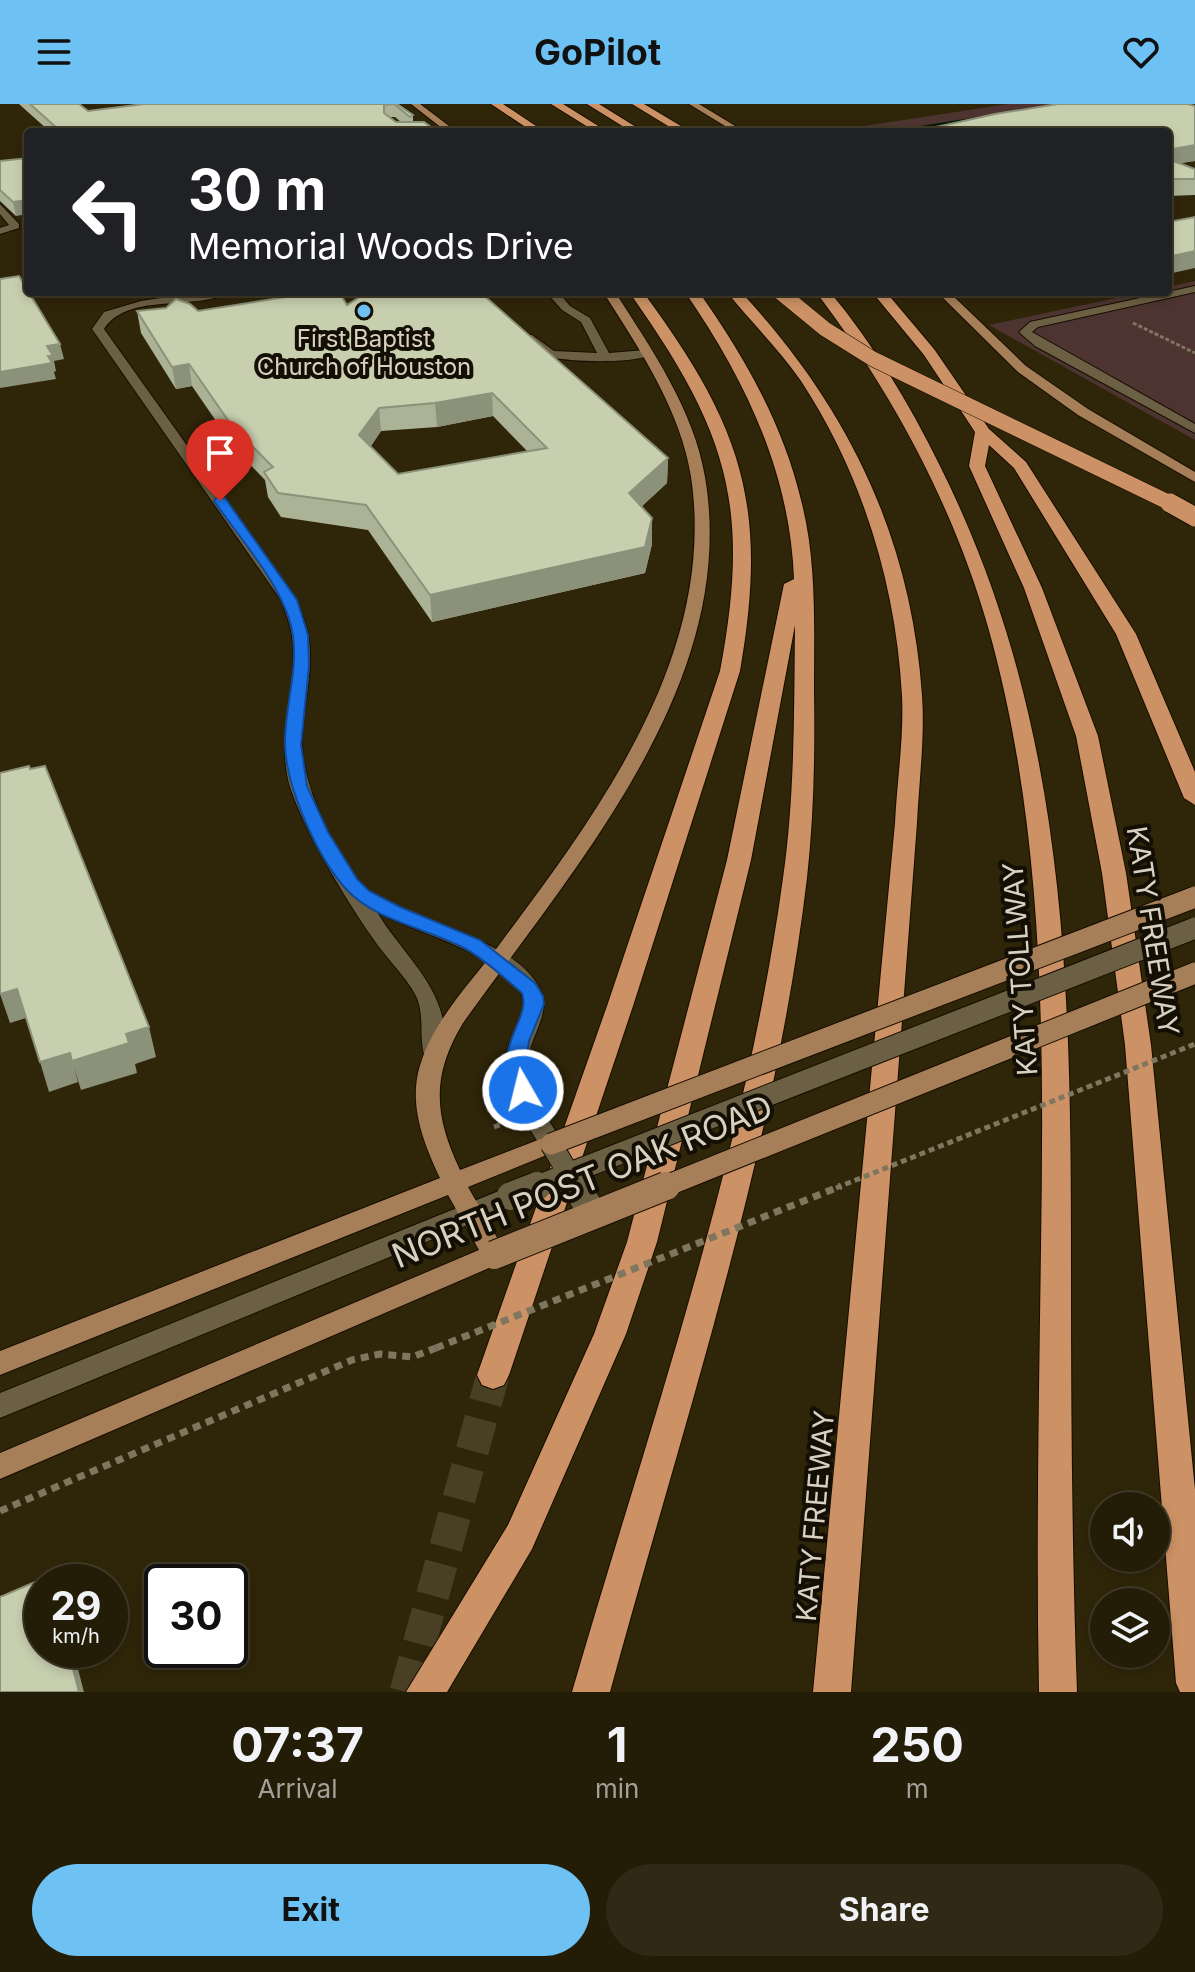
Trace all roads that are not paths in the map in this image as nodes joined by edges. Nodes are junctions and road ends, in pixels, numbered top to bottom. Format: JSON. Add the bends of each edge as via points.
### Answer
{"nodes":[{"id":1,"x":415,"y":104,"type":"edge"},
{"id":2,"x":496,"y":104,"type":"edge"},
{"id":3,"x":592,"y":104,"type":"edge"},
{"id":4,"x":637,"y":104,"type":"edge"},
{"id":5,"x":693,"y":104,"type":"edge"},
{"id":6,"x":567,"y":106,"type":"edge"},
{"id":7,"x":447,"y":128,"type":"edge"},
{"id":8,"x":534,"y":128,"type":"edge"},
{"id":9,"x":597,"y":128,"type":"edge"},
{"id":10,"x":611,"y":128,"type":"edge"},
{"id":11,"x":632,"y":128,"type":"edge"},
{"id":12,"x":679,"y":128,"type":"edge"},
{"id":13,"x":734,"y":128,"type":"edge"},
{"id":14,"x":0,"y":207,"type":"edge"},
{"id":15,"x":0,"y":231,"type":"edge"},
{"id":16,"x":1195,"y":289,"type":"edge"},
{"id":17,"x":1172,"y":294,"type":"edge"},
{"id":18,"x":196,"y":296,"type":"edge"},
{"id":19,"x":556,"y":296,"type":"edge"},
{"id":20,"x":611,"y":296,"type":"edge"},
{"id":21,"x":639,"y":296,"type":"edge"},
{"id":22,"x":695,"y":296,"type":"edge"},
{"id":23,"x":738,"y":296,"type":"edge"},
{"id":24,"x":785,"y":296,"type":"edge"},
{"id":25,"x":803,"y":296,"type":"edge"},
{"id":26,"x":826,"y":296,"type":"edge"},
{"id":27,"x":882,"y":296,"type":"edge"},
{"id":28,"x":947,"y":296,"type":"edge"},
{"id":29,"x":1163,"y":296,"type":"edge"},
{"id":30,"x":522,"y":331,"type":"edge"},
{"id":31,"x":646,"y":354,"type":"junction"},
{"id":32,"x":605,"y":357,"type":"junction"},
{"id":33,"x":1195,"y":429,"type":"edge"},
{"id":34,"x":983,"y":432,"type":"junction"},
{"id":35,"x":1195,"y":478,"type":"edge"},
{"id":36,"x":1195,"y":503,"type":"edge"},
{"id":37,"x":1195,"y":517,"type":"edge"},
{"id":38,"x":800,"y":546,"type":"junction"},
{"id":39,"x":1195,"y":798,"type":"edge"},
{"id":40,"x":350,"y":883,"type":"junction"},
{"id":41,"x":1195,"y":897,"type":"edge"},
{"id":42,"x":1195,"y":928,"type":"edge"},
{"id":43,"x":499,"y":962,"type":"junction"},
{"id":44,"x":1195,"y":973,"type":"edge"},
{"id":45,"x":435,"y":1057,"type":"junction"},
{"id":46,"x":545,"y":1133,"type":"junction"},
{"id":47,"x":568,"y":1173,"type":"junction"},
{"id":48,"x":454,"y":1181,"type":"junction"},
{"id":49,"x":471,"y":1212,"type":"junction"},
{"id":50,"x":593,"y":1214,"type":"junction"},
{"id":51,"x":494,"y":1255,"type":"junction"},
{"id":52,"x":0,"y":1363,"type":"edge"},
{"id":53,"x":493,"y":1375,"type":"tunnel mouth"},
{"id":54,"x":0,"y":1406,"type":"edge"},
{"id":55,"x":0,"y":1466,"type":"edge"},
{"id":56,"x":1195,"y":1683,"type":"edge"},
{"id":57,"x":425,"y":1692,"type":"edge"},
{"id":58,"x":591,"y":1692,"type":"edge"},
{"id":59,"x":832,"y":1692,"type":"edge"},
{"id":60,"x":1058,"y":1692,"type":"edge"}],
"edges":[{"from":1,"to":7,"type":"main road"},
{"from":2,"to":8,"type":"highway"},
{"from":3,"to":11,"type":"highway"},
{"from":4,"to":12,"type":"highway"},
{"from":5,"to":13,"type":"main road"},
{"from":6,"to":9,"type":"highway"},
{"from":6,"to":10,"type":"highway"},
{"from":14,"to":15,"type":"street","via":[[15,226]]},
{"from":16,"to":17,"type":"street"},
{"from":18,"to":40,"type":"street","via":[[108,314],[98,329],[289,600],[300,635],[293,745],[299,786]]},
{"from":19,"to":32,"type":"street","via":[[586,320]]},
{"from":20,"to":31,"type":"main road"},
{"from":21,"to":53,"type":"highway","via":[[702,388],[732,461],[746,554],[740,627],[620,1006]]},
{"from":22,"to":38,"type":"highway","via":[[724,337],[762,411],[785,469]]},
{"from":23,"to":59,"type":"highway","name":"KATY FREEWAY","via":[[788,353],[845,439],[886,544],[909,649],[906,823]]},
{"from":24,"to":37,"type":"highway","bridge":true,"via":[[864,354]]},
{"from":25,"to":36,"type":"highway","via":[[838,325],[894,358]]},
{"from":26,"to":60,"type":"highway","name":"KATY TOLLWAY","via":[[893,392],[966,534],[1003,644],[1039,812],[1058,1073]]},
{"from":27,"to":34,"type":"highway","via":[[929,352]]},
{"from":28,"to":35,"type":"main road","via":[[1022,369]]},
{"from":29,"to":33,"type":"street","via":[[1034,324],[1025,332]]},
{"from":30,"to":32,"type":"street","via":[[551,354]]},
{"from":31,"to":32,"type":"street"},
{"from":31,"to":43,"type":"main road","via":[[697,475],[704,542],[695,605],[677,665],[632,766]]},
{"from":34,"to":39,"type":"highway","via":[[1020,465],[1126,634]]},
{"from":34,"to":56,"type":"highway","name":"KATY FREEWAY","via":[[977,466],[1033,588],[1087,736],[1114,873],[1140,1060]]},
{"from":38,"to":57,"type":"highway","via":[[739,860],[642,1242],[610,1334],[520,1537]]},
{"from":38,"to":58,"type":"highway","via":[[803,782],[795,876],[773,1016],[728,1214]]},
{"from":40,"to":43,"type":"street","via":[[378,904],[473,944]]},
{"from":40,"to":45,"type":"street","via":[[426,995],[434,1022]]},
{"from":41,"to":46,"type":"main road","name":"NORTH POST OAK ROAD","bridge":true},
{"from":42,"to":47,"type":"street","bridge":true},
{"from":43,"to":45,"type":"main road","via":[[451,1026]]},
{"from":43,"to":46,"type":"street","via":[[534,996],[516,1064]]},
{"from":44,"to":50,"type":"main road","name":"NORTH POST OAK ROAD","bridge":true},
{"from":45,"to":48,"type":"main road","via":[[428,1076],[428,1114]]},
{"from":46,"to":47,"type":"street","bridge":true},
{"from":46,"to":48,"type":"main road","name":"NORTH POST OAK ROAD","via":[[525,1154]]},
{"from":47,"to":49,"type":"street","bridge":true},
{"from":47,"to":50,"type":"street","bridge":true},
{"from":48,"to":49,"type":"main road"},
{"from":48,"to":52,"type":"main road","name":"NORTH POST OAK ROAD"},
{"from":49,"to":51,"type":"main road"},
{"from":49,"to":54,"type":"street"},
{"from":50,"to":51,"type":"main road","name":"NORTH POST OAK ROAD","bridge":true},
{"from":51,"to":55,"type":"main road","name":"NORTH POST OAK ROAD"}]}
